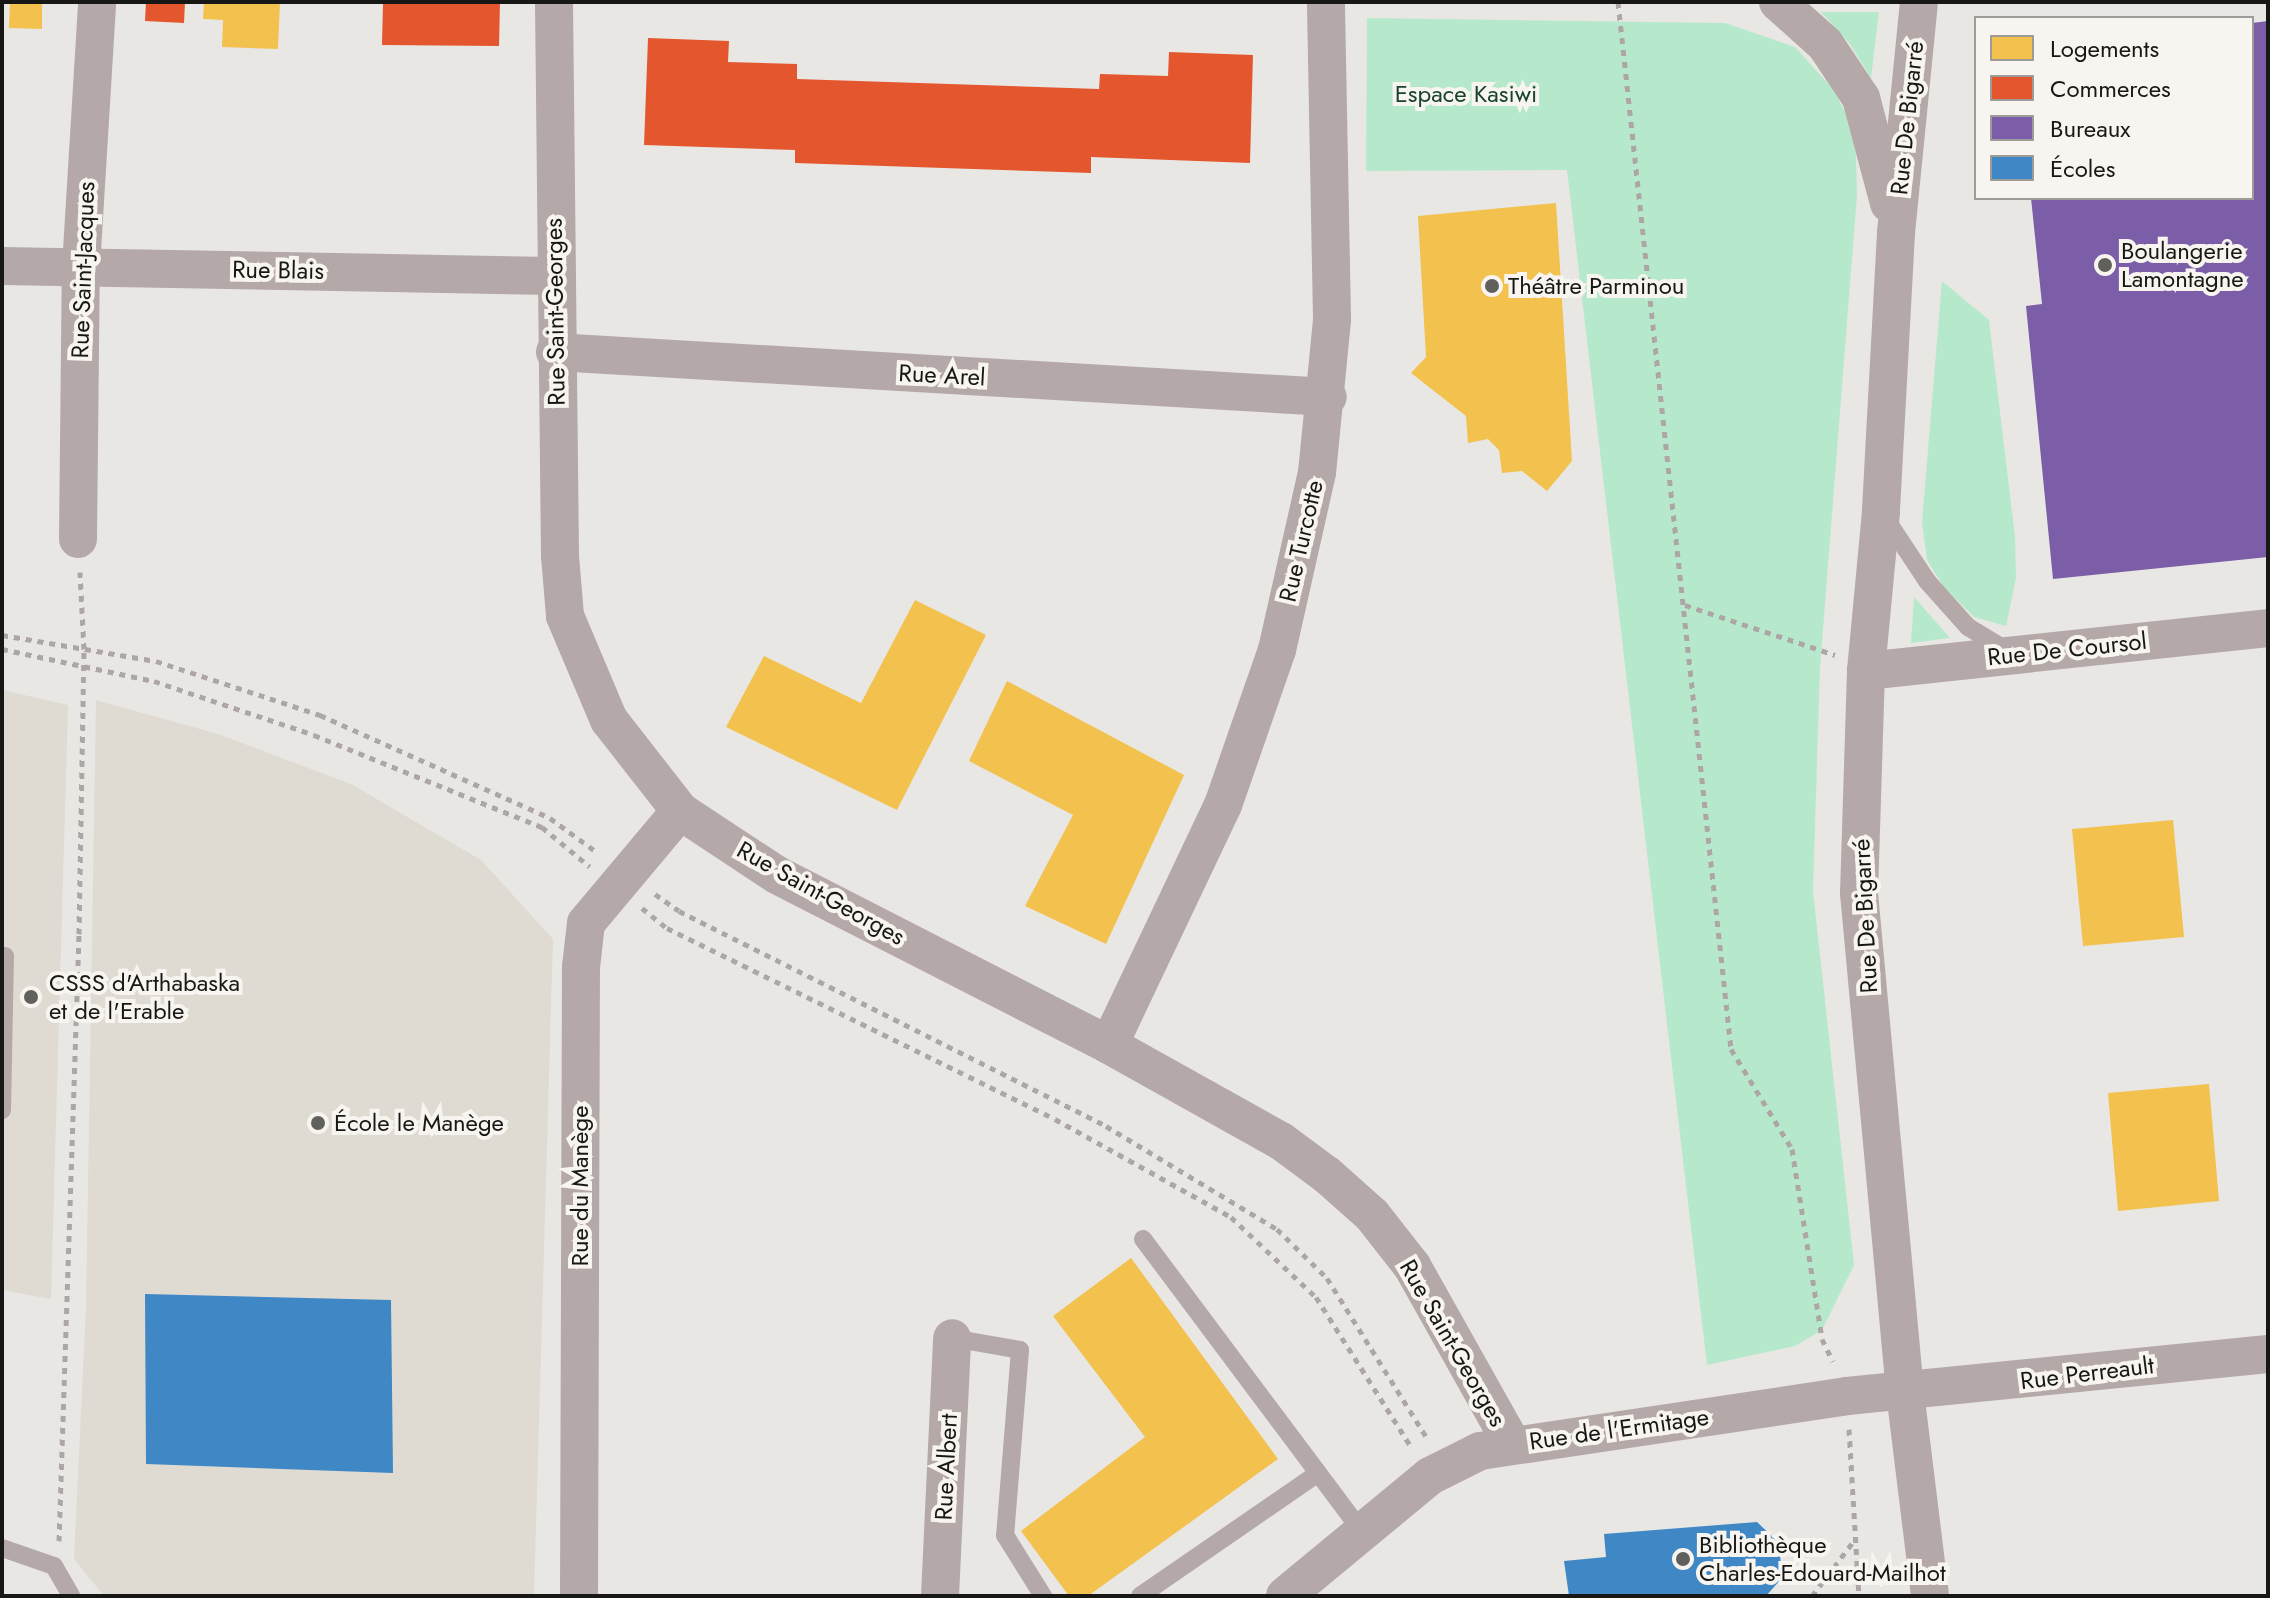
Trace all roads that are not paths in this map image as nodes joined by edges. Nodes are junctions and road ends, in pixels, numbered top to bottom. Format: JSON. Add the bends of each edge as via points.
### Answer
{"nodes":[{"id":1,"x":97,"y":2,"type":"edge"},
{"id":2,"x":554,"y":2,"type":"edge"},
{"id":3,"x":1326,"y":2,"type":"edge"},
{"id":4,"x":1778,"y":2,"type":"edge"},
{"id":5,"x":1919,"y":2,"type":"edge"},
{"id":6,"x":1896,"y":233,"type":"junction"},
{"id":7,"x":2,"y":266,"type":"edge"},
{"id":8,"x":81,"y":267,"type":"junction"},
{"id":9,"x":553,"y":276,"type":"junction"},
{"id":10,"x":555,"y":352,"type":"junction"},
{"id":11,"x":1328,"y":397,"type":"junction"},
{"id":12,"x":1881,"y":512,"type":"junction"},
{"id":13,"x":78,"y":539,"type":"road end"},
{"id":14,"x":2268,"y":628,"type":"edge"},
{"id":15,"x":2013,"y":655,"type":"junction"},
{"id":16,"x":1866,"y":667,"type":"junction"},
{"id":17,"x":680,"y":811,"type":"junction"},
{"id":18,"x":5,"y":956,"type":"dead end"},
{"id":19,"x":1109,"y":1045,"type":"junction"},
{"id":20,"x":2,"y":1110,"type":"edge"},
{"id":21,"x":1143,"y":1239,"type":"dead end"},
{"id":22,"x":952,"y":1338,"type":"joint"},
{"id":23,"x":2268,"y":1354,"type":"edge"},
{"id":24,"x":1905,"y":1392,"type":"junction"},
{"id":25,"x":1512,"y":1444,"type":"junction"},
{"id":26,"x":1318,"y":1473,"type":"junction"},
{"id":27,"x":1362,"y":1532,"type":"junction"},
{"id":28,"x":2,"y":1548,"type":"edge"},
{"id":29,"x":71,"y":1596,"type":"edge"},
{"id":30,"x":579,"y":1596,"type":"edge"},
{"id":31,"x":940,"y":1596,"type":"edge"},
{"id":32,"x":1043,"y":1596,"type":"edge"},
{"id":33,"x":1140,"y":1596,"type":"edge"},
{"id":34,"x":1285,"y":1596,"type":"edge"},
{"id":35,"x":1930,"y":1596,"type":"edge"}],
"edges":[{"from":1,"to":8,"type":"street","name":"Rue Saint-Jacques"},
{"from":2,"to":9,"type":"street","name":"Rue Saint-Georges"},
{"from":3,"to":11,"type":"street","name":"Rue Turcotte","via":[[1333,258]]},
{"from":4,"to":6,"type":"street","name":"Rue De Bigarré","via":[[1825,44],[1861,98]]},
{"from":5,"to":6,"type":"street","name":"Rue De Bigarré"},
{"from":6,"to":12,"type":"street","name":"Rue De Bigarré"},
{"from":7,"to":8,"type":"street","name":"Rue Blais"},
{"from":8,"to":9,"type":"street","name":"Rue Blais"},
{"from":8,"to":13,"type":"street","name":"Rue Saint-Jacques"},
{"from":9,"to":10,"type":"street","name":"Rue Saint-Georges"},
{"from":10,"to":11,"type":"street","name":"Rue Arel"},
{"from":10,"to":17,"type":"street","name":"Rue Saint-Georges","via":[[565,616],[609,720]]},
{"from":11,"to":19,"type":"street","name":"Rue Turcotte","via":[[1277,650],[1223,805]]},
{"from":12,"to":15,"type":"lane","via":[[1927,581],[1968,627]]},
{"from":12,"to":16,"type":"street","name":"Rue De Bigarré"},
{"from":14,"to":15,"type":"street","name":"Rue De Coursol"},
{"from":15,"to":16,"type":"street","name":"Rue De Coursol"},
{"from":16,"to":24,"type":"street","name":"Rue De Bigarré","via":[[1859,893]]},
{"from":17,"to":19,"type":"street","name":"Rue Saint-Georges","via":[[777,875]]},
{"from":17,"to":30,"type":"street","name":"Rue du Manège","via":[[586,923],[581,967]]},
{"from":18,"to":20,"type":"lane"},
{"from":19,"to":25,"type":"street","name":"Rue Saint-Georges","via":[[1281,1141],[1372,1215],[1436,1304]]},
{"from":21,"to":26,"type":"lane"},
{"from":22,"to":31,"type":"street","name":"Rue Albert"},
{"from":22,"to":32,"type":"lane","via":[[1020,1350],[1005,1535]]},
{"from":23,"to":24,"type":"street","name":"Rue Perreault"},
{"from":24,"to":25,"type":"street","name":"Rue de l'Ermitage"},
{"from":24,"to":35,"type":"street","name":"Rue De Bigarré"},
{"from":25,"to":27,"type":"street","name":"Rue de l'Ermitage","via":[[1438,1470]]},
{"from":26,"to":27,"type":"lane"},
{"from":26,"to":33,"type":"lane"},
{"from":27,"to":34,"type":"street","name":"Rue de l'Ermitage"},
{"from":28,"to":29,"type":"lane","via":[[54,1566]]}]}
